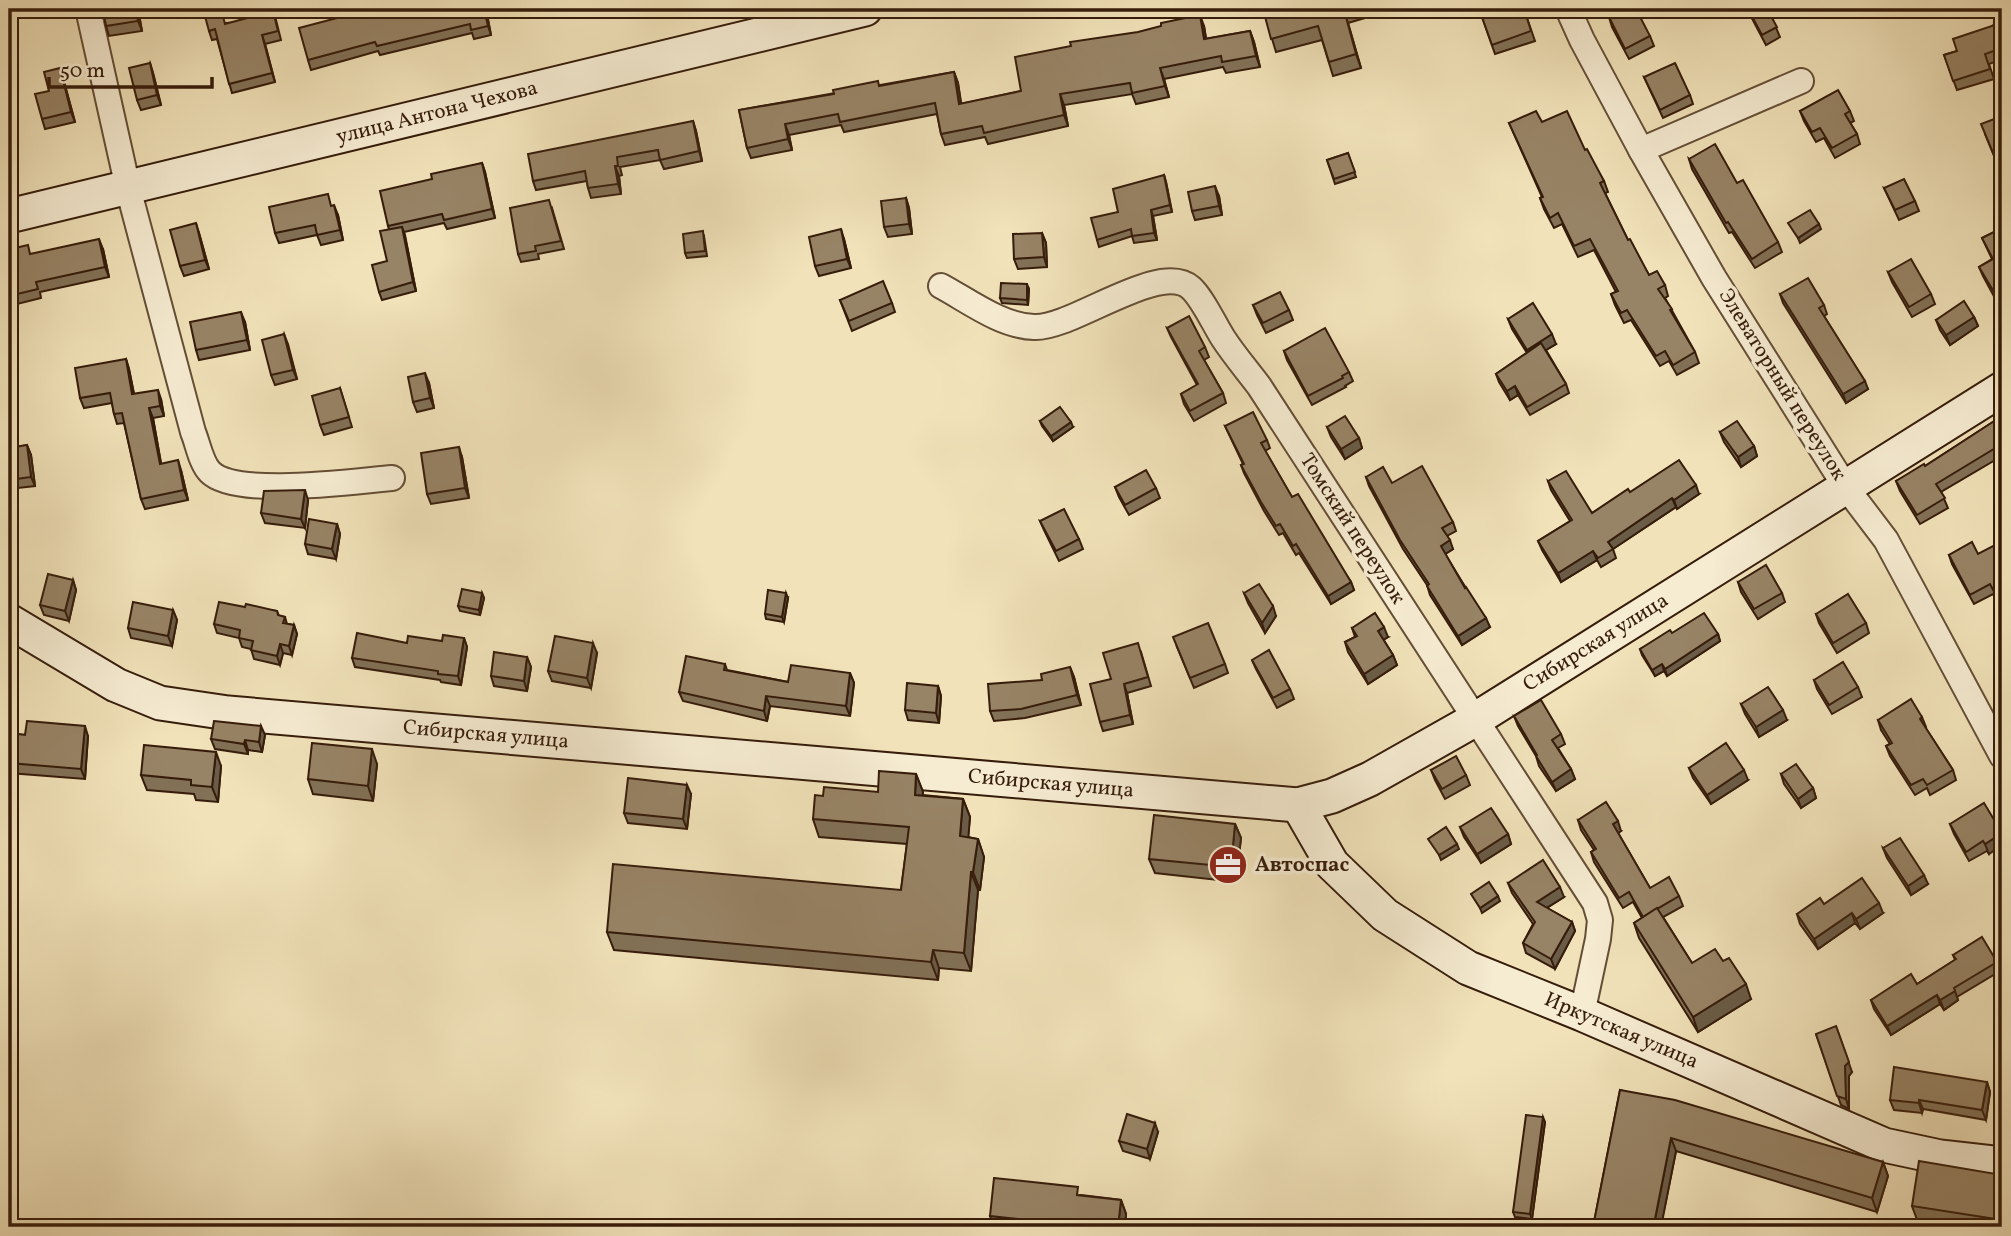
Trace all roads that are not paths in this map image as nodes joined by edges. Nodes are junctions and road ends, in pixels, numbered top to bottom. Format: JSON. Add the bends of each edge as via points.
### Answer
{"nodes":[{"id":1,"x":88,"y":9,"type":"edge"},
{"id":2,"x":865,"y":9,"type":"edge"},
{"id":3,"x":1568,"y":9,"type":"edge"},
{"id":4,"x":1801,"y":82,"type":"dead end"},
{"id":5,"x":1641,"y":150,"type":"junction"},
{"id":6,"x":128,"y":188,"type":"junction"},
{"id":7,"x":9,"y":216,"type":"edge"},
{"id":8,"x":941,"y":286,"type":"dead end"},
{"id":9,"x":2002,"y":389,"type":"edge"},
{"id":10,"x":392,"y":478,"type":"dead end"},
{"id":11,"x":1846,"y":486,"type":"junction"},
{"id":12,"x":9,"y":621,"type":"edge"},
{"id":13,"x":1476,"y":719,"type":"junction"},
{"id":14,"x":2002,"y":756,"type":"edge"},
{"id":15,"x":1298,"y":805,"type":"junction"},
{"id":16,"x":1582,"y":1014,"type":"junction"},
{"id":17,"x":2002,"y":1164,"type":"edge"}],
"edges":[{"from":1,"to":6,"type":"street"},
{"from":2,"to":6,"type":"street","name":"улица Антона Чехова"},
{"from":3,"to":5,"type":"street","name":"Элеваторный переулок"},
{"from":4,"to":5,"type":"street"},
{"from":5,"to":11,"type":"street","name":"Элеваторный переулок","via":[[1714,278]]},
{"from":6,"to":7,"type":"street","name":"улица Антона Чехова"},
{"from":6,"to":10,"type":"street","via":[[207,470],[226,481],[284,487]]},
{"from":8,"to":13,"type":"street","name":"Томский переулок","via":[[1002,319],[1035,328],[1157,283],[1177,282],[1192,289]]},
{"from":9,"to":11,"type":"street","name":"Сибирская улица"},
{"from":11,"to":13,"type":"street","name":"Сибирская улица"},
{"from":11,"to":14,"type":"street","name":"Элеваторный переулок","via":[[1886,540]]},
{"from":12,"to":15,"type":"street","name":"Сибирская улица","via":[[116,685],[160,703],[188,707]]},
{"from":13,"to":15,"type":"street","name":"Сибирская улица","via":[[1370,779]]},
{"from":13,"to":16,"type":"street","name":"Томский переулок","via":[[1595,903],[1600,920],[1598,939]]},
{"from":15,"to":16,"type":"street","name":"Иркутская улица","via":[[1332,864],[1385,915],[1468,968]]},
{"from":16,"to":17,"type":"street","name":"Иркутская улица","via":[[1884,1145]]}]}
